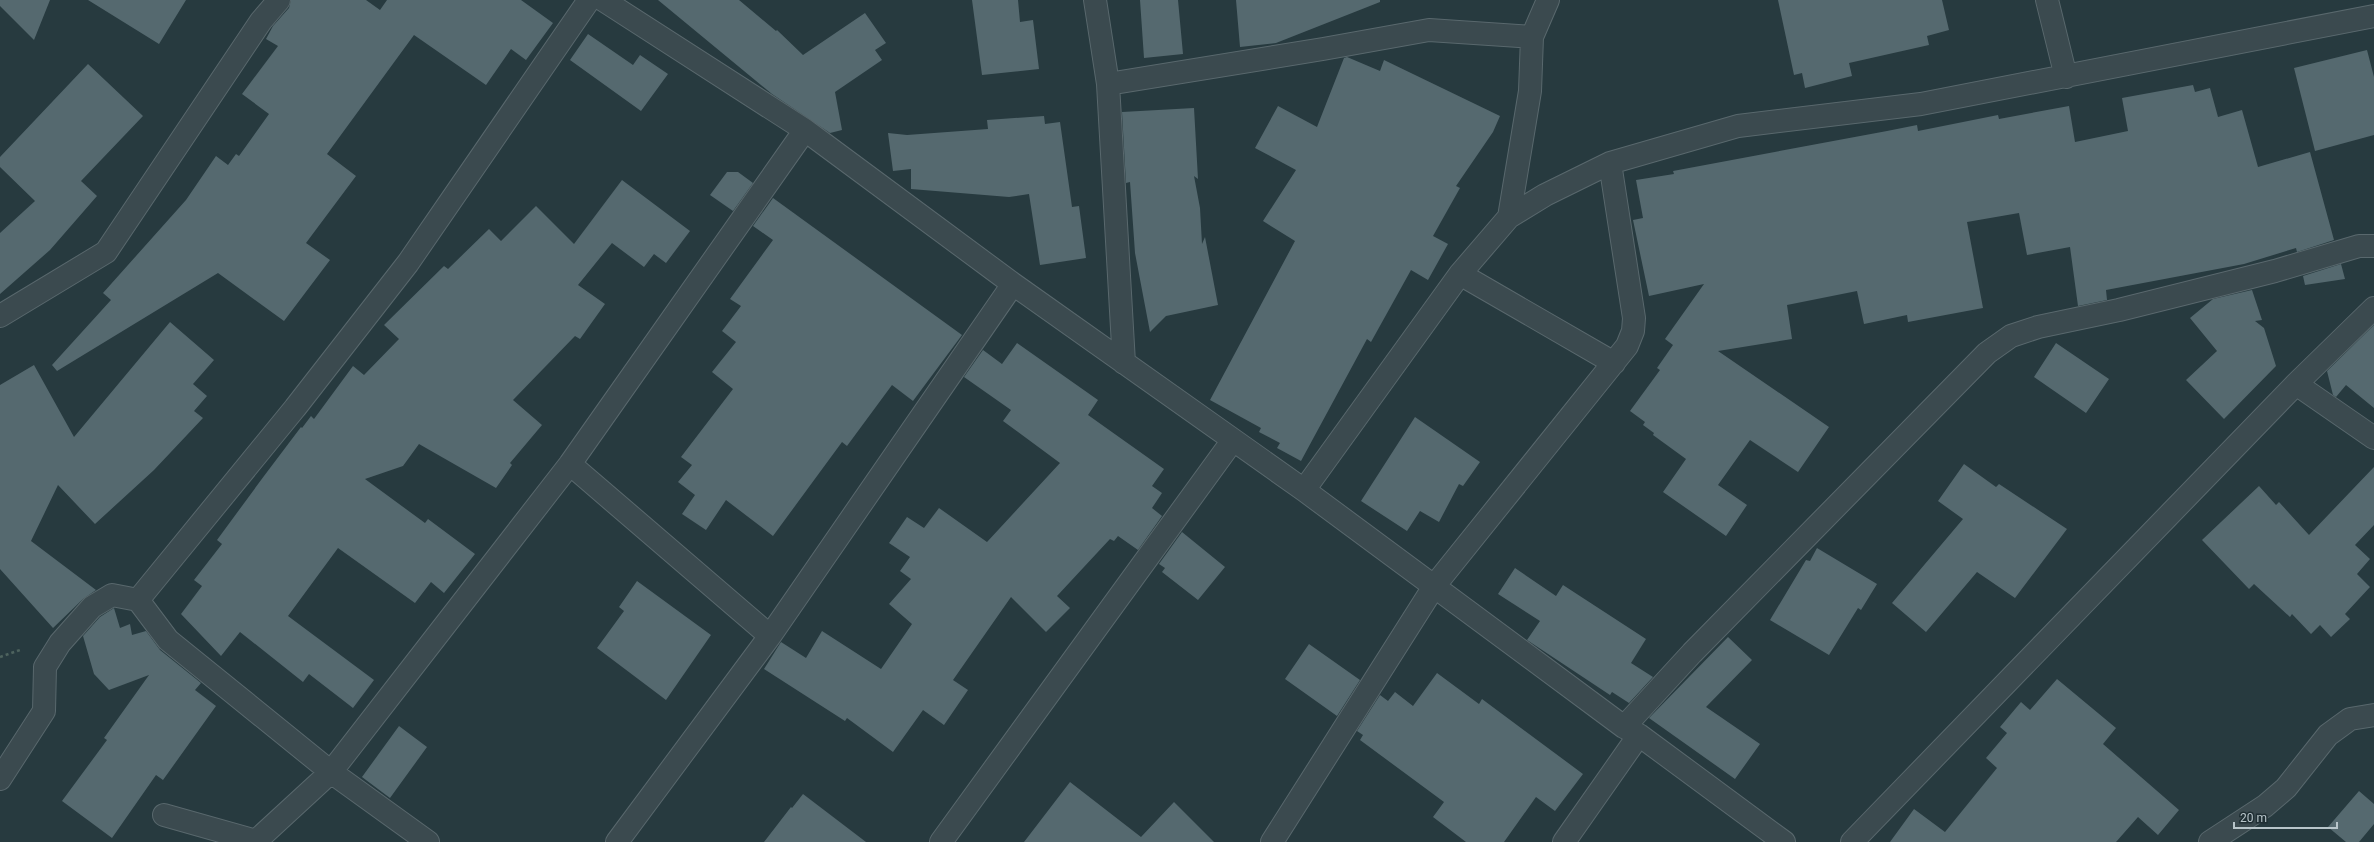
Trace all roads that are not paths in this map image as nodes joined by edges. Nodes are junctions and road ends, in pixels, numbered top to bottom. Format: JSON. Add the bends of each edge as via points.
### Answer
{"nodes":[{"id":1,"x":278,"y":0,"type":"edge"},
{"id":2,"x":589,"y":0,"type":"edge"},
{"id":3,"x":603,"y":0,"type":"edge"},
{"id":4,"x":1095,"y":0,"type":"edge"},
{"id":5,"x":1548,"y":0,"type":"edge"},
{"id":6,"x":2046,"y":0,"type":"edge"},
{"id":7,"x":2374,"y":16,"type":"edge"},
{"id":8,"x":1532,"y":37,"type":"junction"},
{"id":9,"x":2066,"y":77,"type":"junction"},
{"id":10,"x":1108,"y":84,"type":"junction"},
{"id":11,"x":805,"y":130,"type":"junction"},
{"id":12,"x":1610,"y":163,"type":"junction"},
{"id":13,"x":1509,"y":217,"type":"junction"},
{"id":14,"x":2374,"y":246,"type":"edge"},
{"id":15,"x":1460,"y":274,"type":"junction"},
{"id":16,"x":1013,"y":284,"type":"junction"},
{"id":17,"x":2374,"y":308,"type":"edge"},
{"id":18,"x":0,"y":316,"type":"edge"},
{"id":19,"x":1124,"y":363,"type":"junction"},
{"id":20,"x":1614,"y":363,"type":"junction"},
{"id":21,"x":2296,"y":384,"type":"junction"},
{"id":22,"x":2374,"y":438,"type":"edge"},
{"id":23,"x":1233,"y":440,"type":"junction"},
{"id":24,"x":570,"y":464,"type":"junction"},
{"id":25,"x":1304,"y":490,"type":"junction"},
{"id":26,"x":1435,"y":585,"type":"junction"},
{"id":27,"x":138,"y":600,"type":"junction"},
{"id":28,"x":770,"y":636,"type":"junction"},
{"id":29,"x":2374,"y":715,"type":"edge"},
{"id":30,"x":1632,"y":731,"type":"junction"},
{"id":31,"x":331,"y":772,"type":"junction"},
{"id":32,"x":0,"y":779,"type":"edge"},
{"id":33,"x":164,"y":815,"type":"dead end"},
{"id":34,"x":256,"y":842,"type":"edge"},
{"id":35,"x":428,"y":842,"type":"edge"},
{"id":36,"x":617,"y":842,"type":"edge"},
{"id":37,"x":941,"y":842,"type":"edge"},
{"id":38,"x":1272,"y":842,"type":"edge"},
{"id":39,"x":1564,"y":842,"type":"edge"},
{"id":40,"x":1784,"y":842,"type":"edge"},
{"id":41,"x":1852,"y":842,"type":"edge"},
{"id":42,"x":2210,"y":842,"type":"edge"}],
"edges":[{"from":1,"to":18,"type":"street","via":[[261,21],[106,252]]},
{"from":2,"to":27,"type":"street","via":[[408,263],[295,408]]},
{"from":3,"to":11,"type":"street"},
{"from":4,"to":10,"type":"street"},
{"from":5,"to":8,"type":"street"},
{"from":6,"to":9,"type":"street"},
{"from":7,"to":9,"type":"street"},
{"from":8,"to":10,"type":"street","via":[[1429,30]]},
{"from":8,"to":13,"type":"street","via":[[1530,91]]},
{"from":9,"to":12,"type":"street","via":[[1921,104],[1738,126]]},
{"from":10,"to":19,"type":"street"},
{"from":11,"to":16,"type":"street"},
{"from":11,"to":24,"type":"street"},
{"from":12,"to":13,"type":"street","via":[[1545,195]]},
{"from":12,"to":20,"type":"street","via":[[1634,318],[1633,331],[1627,346]]},
{"from":13,"to":15,"type":"street"},
{"from":14,"to":30,"type":"street","via":[[2359,246],[2275,271],[2119,310],[2038,327],[2011,336],[1982,359],[1692,653]]},
{"from":15,"to":20,"type":"street"},
{"from":15,"to":25,"type":"street"},
{"from":16,"to":19,"type":"street"},
{"from":16,"to":28,"type":"street"},
{"from":17,"to":21,"type":"street"},
{"from":19,"to":23,"type":"street"},
{"from":20,"to":26,"type":"street"},
{"from":21,"to":22,"type":"street"},
{"from":21,"to":41,"type":"street"},
{"from":23,"to":25,"type":"street"},
{"from":23,"to":37,"type":"street"},
{"from":24,"to":28,"type":"street"},
{"from":24,"to":31,"type":"street"},
{"from":25,"to":26,"type":"street"},
{"from":26,"to":30,"type":"street"},
{"from":26,"to":38,"type":"street"},
{"from":27,"to":31,"type":"street","via":[[168,640]]},
{"from":27,"to":32,"type":"street","via":[[112,595],[92,607],[60,643],[45,666],[44,711]]},
{"from":28,"to":36,"type":"street"},
{"from":29,"to":42,"type":"street","via":[[2350,719],[2328,735],[2286,788],[2265,806]]},
{"from":30,"to":39,"type":"street"},
{"from":30,"to":40,"type":"street"},
{"from":31,"to":34,"type":"street"},
{"from":31,"to":35,"type":"street"},
{"from":33,"to":34,"type":"street"}]}
